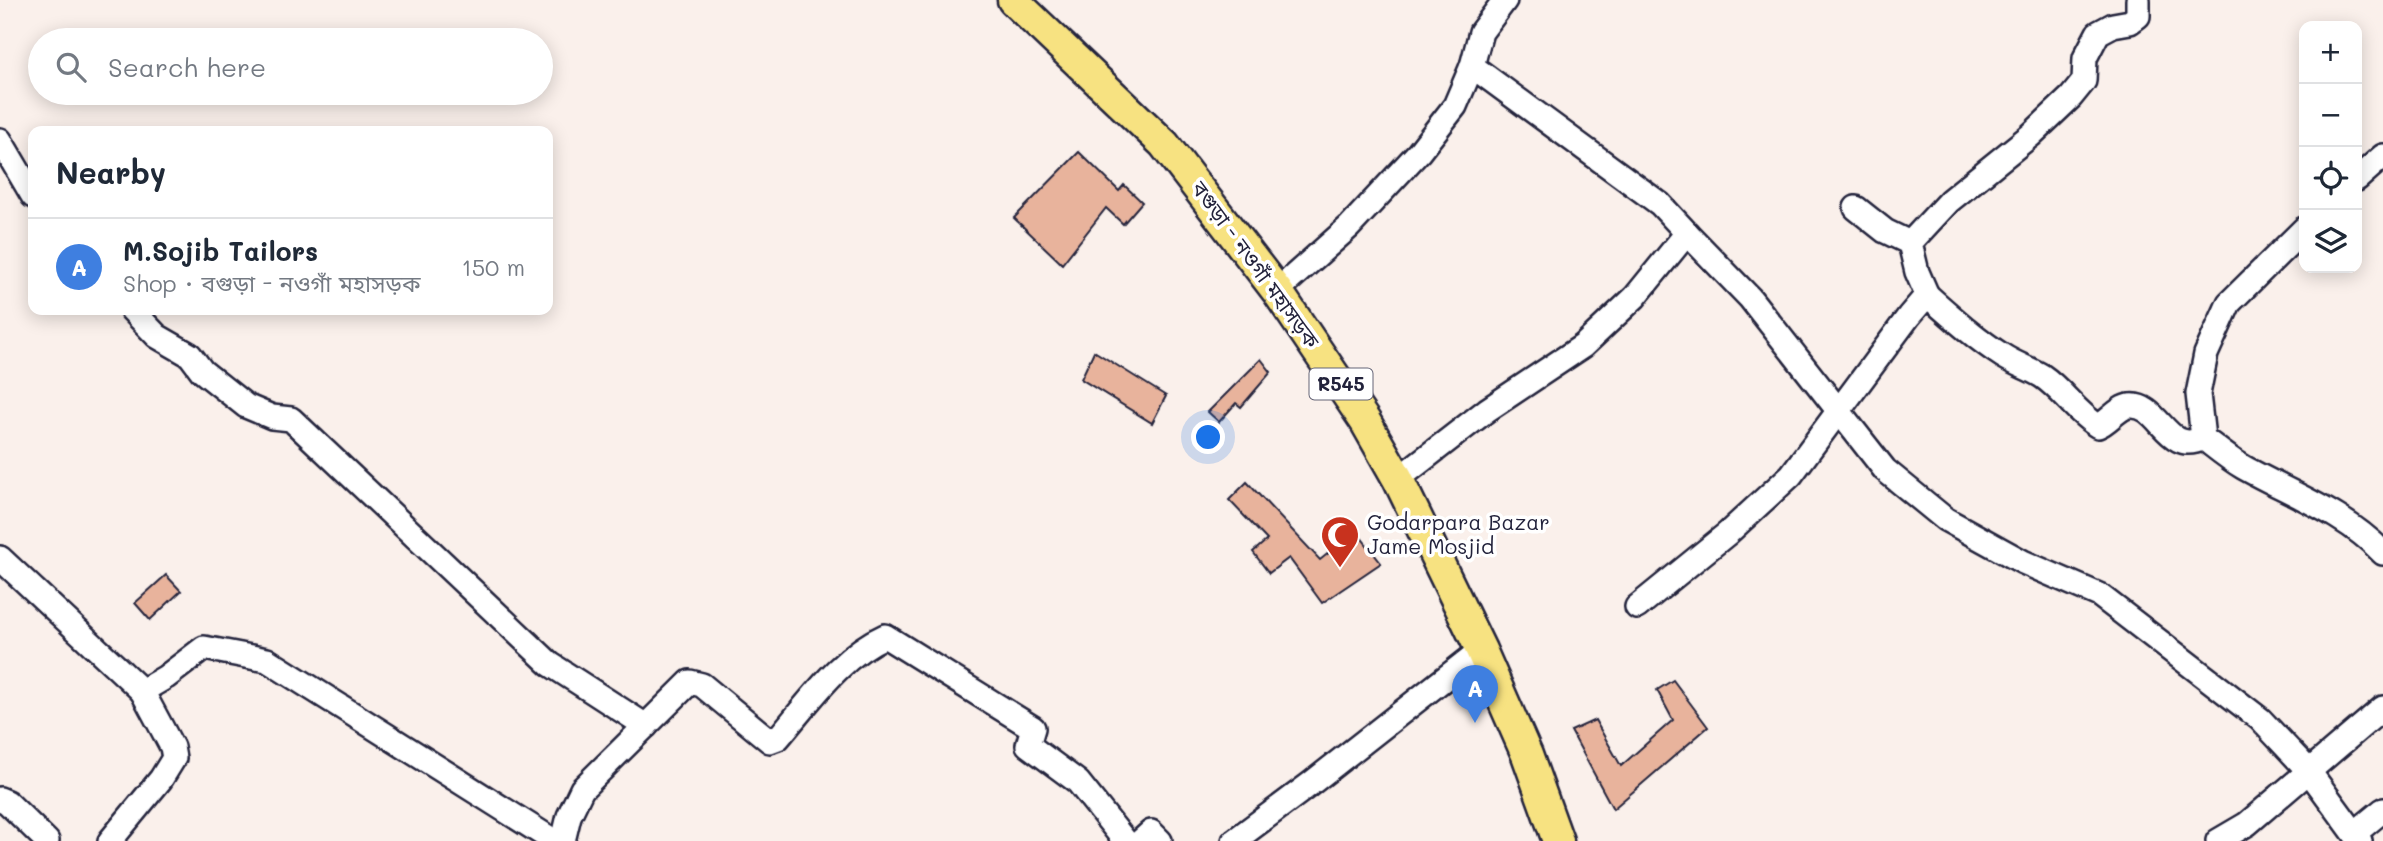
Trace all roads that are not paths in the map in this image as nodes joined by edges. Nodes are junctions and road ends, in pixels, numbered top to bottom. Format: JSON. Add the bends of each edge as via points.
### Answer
{"nodes":[{"id":1,"x":1013,"y":0,"type":"edge"},
{"id":2,"x":1505,"y":0,"type":"edge"},
{"id":3,"x":2138,"y":0,"type":"edge"},
{"id":4,"x":1472,"y":66,"type":"junction"},
{"id":5,"x":0,"y":140,"type":"edge"},
{"id":6,"x":2383,"y":156,"type":"edge"},
{"id":7,"x":2362,"y":174,"type":"edge"},
{"id":8,"x":28,"y":188,"type":"edge"},
{"id":9,"x":1856,"y":208,"type":"dead end"},
{"id":10,"x":1687,"y":233,"type":"junction"},
{"id":11,"x":2299,"y":234,"type":"edge"},
{"id":12,"x":1910,"y":243,"type":"junction"},
{"id":13,"x":1277,"y":291,"type":"junction"},
{"id":14,"x":1927,"y":295,"type":"junction"},
{"id":15,"x":137,"y":315,"type":"edge"},
{"id":16,"x":1838,"y":412,"type":"junction"},
{"id":17,"x":2203,"y":438,"type":"junction"},
{"id":18,"x":1398,"y":479,"type":"junction"},
{"id":19,"x":2383,"y":553,"type":"edge"},
{"id":20,"x":0,"y":558,"type":"edge"},
{"id":21,"x":1637,"y":607,"type":"dead end"},
{"id":22,"x":1481,"y":650,"type":"junction"},
{"id":23,"x":142,"y":691,"type":"junction"},
{"id":24,"x":2383,"y":708,"type":"edge"},
{"id":25,"x":646,"y":726,"type":"junction"},
{"id":26,"x":2308,"y":770,"type":"junction"},
{"id":27,"x":0,"y":799,"type":"edge"},
{"id":28,"x":2383,"y":810,"type":"edge"},
{"id":29,"x":2357,"y":837,"type":"edge"},
{"id":30,"x":47,"y":841,"type":"edge"},
{"id":31,"x":110,"y":841,"type":"edge"},
{"id":32,"x":554,"y":841,"type":"edge"},
{"id":33,"x":562,"y":841,"type":"edge"},
{"id":34,"x":1125,"y":841,"type":"edge"},
{"id":35,"x":1142,"y":841,"type":"edge"},
{"id":36,"x":1160,"y":841,"type":"edge"},
{"id":37,"x":1234,"y":841,"type":"edge"},
{"id":38,"x":1558,"y":841,"type":"edge"},
{"id":39,"x":2218,"y":841,"type":"edge"}],
"edges":[{"from":1,"to":13,"type":"main road","name":"বগুড়া - নওগাঁ মহাসড়ক","number":"R545","via":[[1164,144]]},
{"from":2,"to":4,"type":"street","via":[[1481,32]]},
{"from":3,"to":12,"type":"street","via":[[2138,16],[2098,33],[2085,58],[2084,81],[2071,97],[1949,201]]},
{"from":4,"to":10,"type":"street","via":[[1660,204]]},
{"from":4,"to":13,"type":"street","via":[[1455,106],[1419,152],[1349,227]]},
{"from":5,"to":8,"type":"street"},
{"from":6,"to":7,"type":"street"},
{"from":9,"to":12,"type":"street","via":[[1885,231]]},
{"from":10,"to":16,"type":"street","via":[[1750,298]]},
{"from":10,"to":18,"type":"street","via":[[1635,297],[1583,346],[1487,410]]},
{"from":11,"to":17,"type":"street","via":[[2229,303],[2206,354],[2198,394]]},
{"from":12,"to":14,"type":"street"},
{"from":13,"to":18,"type":"main road","name":"বগুড়া - নওগাঁ মহাসড়ক","number":"R545","via":[[1365,421]]},
{"from":14,"to":16,"type":"street"},
{"from":14,"to":17,"type":"street","via":[[1995,351],[2042,376],[2098,426],[2133,405],[2182,443]]},
{"from":15,"to":25,"type":"street","via":[[246,405],[272,417],[291,419],[550,664]]},
{"from":16,"to":21,"type":"street","via":[[1791,475]]},
{"from":16,"to":26,"type":"street","via":[[1885,470],[1945,519],[2023,562],[2099,595],[2260,719]]},
{"from":17,"to":19,"type":"street","via":[[2241,466],[2312,501],[2368,537]]},
{"from":18,"to":22,"type":"main road","name":"বগুড়া - নওগাঁ মহাসড়ক","number":"R545"},
{"from":20,"to":23,"type":"street"},
{"from":22,"to":37,"type":"street"},
{"from":22,"to":38,"type":"main road","name":"বগুড়া - নওগাঁ মহাসড়ক","number":"R545"},
{"from":23,"to":31,"type":"street","via":[[174,758]]},
{"from":23,"to":32,"type":"street","via":[[204,648],[267,660]]},
{"from":24,"to":26,"type":"street"},
{"from":25,"to":33,"type":"street","via":[[582,789]]},
{"from":25,"to":34,"type":"street","via":[[690,682],[702,685],[770,741],[778,738],[846,660],[885,636],[1033,728],[1028,745],[1078,782]]},
{"from":26,"to":29,"type":"street"},
{"from":26,"to":39,"type":"street","via":[[2247,824]]},
{"from":27,"to":30,"type":"street"},
{"from":28,"to":29,"type":"street"},
{"from":35,"to":36,"type":"street","via":[[1151,832]]}]}
